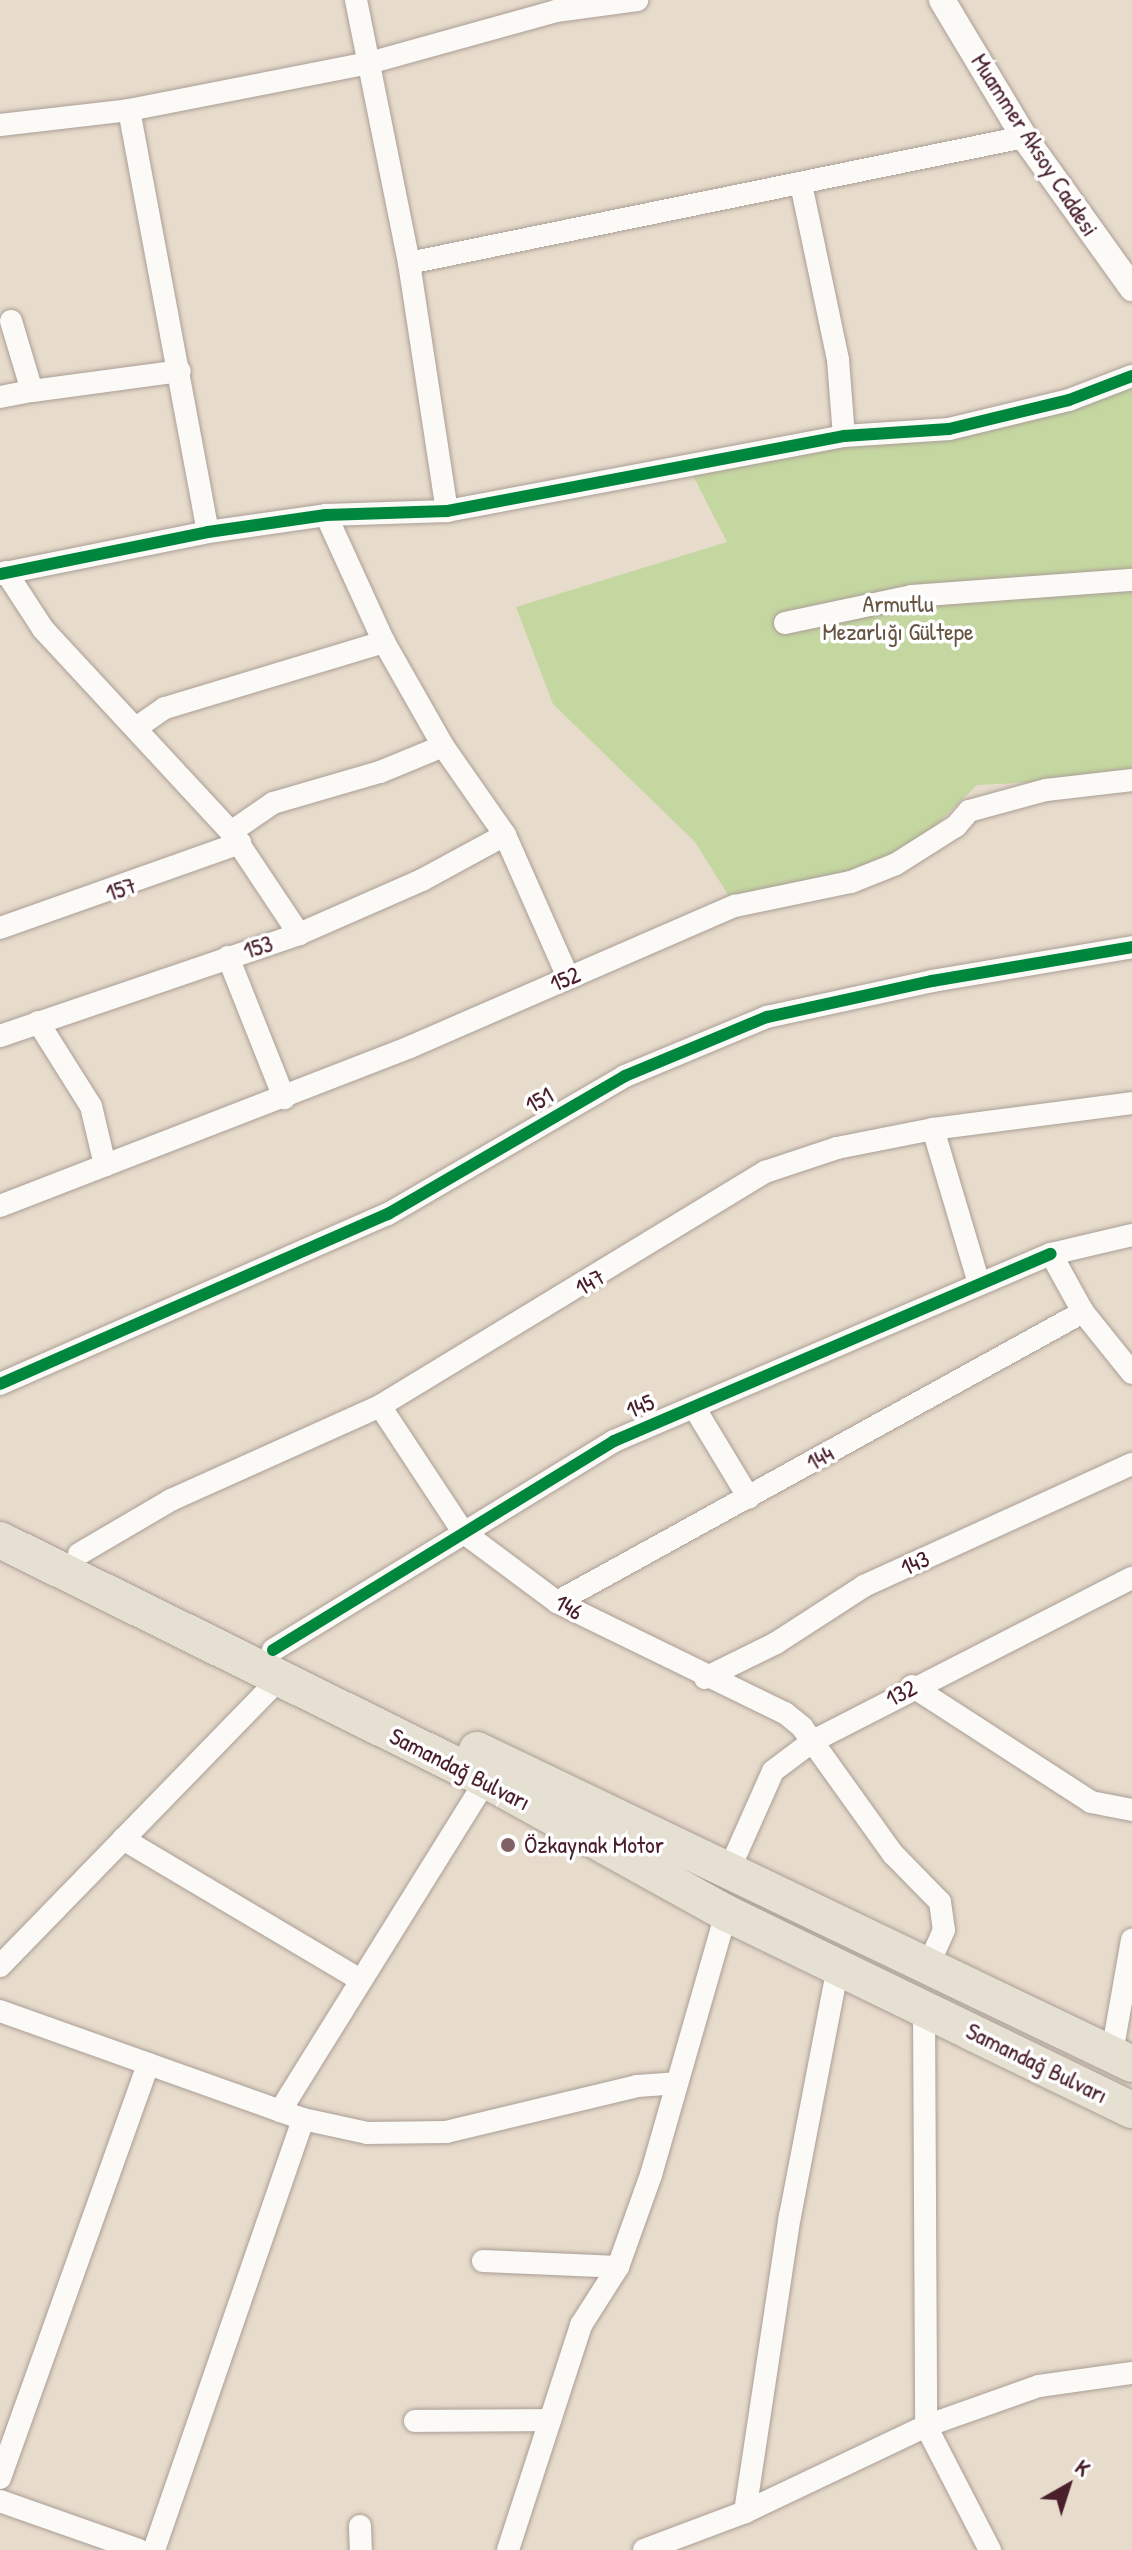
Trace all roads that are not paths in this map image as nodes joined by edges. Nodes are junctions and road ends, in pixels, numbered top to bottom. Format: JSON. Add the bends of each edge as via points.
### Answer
{"nodes":[{"id":1,"x":356,"y":0,"type":"edge"},
{"id":2,"x":637,"y":0,"type":"edge"},
{"id":3,"x":942,"y":0,"type":"edge"},
{"id":4,"x":555,"y":6,"type":"edge"},
{"id":5,"x":369,"y":63,"type":"junction"},
{"id":6,"x":129,"y":110,"type":"junction"},
{"id":7,"x":0,"y":125,"type":"edge"},
{"id":8,"x":1024,"y":137,"type":"junction"},
{"id":9,"x":801,"y":184,"type":"junction"},
{"id":10,"x":409,"y":263,"type":"junction"},
{"id":11,"x":1132,"y":288,"type":"edge"},
{"id":12,"x":11,"y":321,"type":"dead end"},
{"id":13,"x":180,"y":371,"type":"junction"},
{"id":14,"x":1132,"y":376,"type":"edge"},
{"id":15,"x":32,"y":391,"type":"junction"},
{"id":16,"x":0,"y":397,"type":"edge"},
{"id":17,"x":844,"y":436,"type":"junction"},
{"id":18,"x":447,"y":511,"type":"junction"},
{"id":19,"x":326,"y":515,"type":"junction"},
{"id":20,"x":208,"y":532,"type":"junction"},
{"id":21,"x":3,"y":573,"type":"edge"},
{"id":22,"x":1132,"y":580,"type":"edge"},
{"id":23,"x":785,"y":623,"type":"dead end"},
{"id":24,"x":384,"y":642,"type":"junction"},
{"id":25,"x":136,"y":728,"type":"junction"},
{"id":26,"x":443,"y":746,"type":"junction"},
{"id":27,"x":1132,"y":780,"type":"edge"},
{"id":28,"x":505,"y":835,"type":"junction"},
{"id":29,"x":236,"y":838,"type":"junction"},
{"id":30,"x":0,"y":928,"type":"edge"},
{"id":31,"x":299,"y":934,"type":"junction"},
{"id":32,"x":1132,"y":947,"type":"edge"},
{"id":33,"x":228,"y":957,"type":"junction"},
{"id":34,"x":568,"y":977,"type":"junction"},
{"id":35,"x":38,"y":1022,"type":"junction"},
{"id":36,"x":0,"y":1036,"type":"edge"},
{"id":37,"x":284,"y":1098,"type":"junction"},
{"id":38,"x":1132,"y":1103,"type":"edge"},
{"id":39,"x":933,"y":1129,"type":"junction"},
{"id":40,"x":105,"y":1165,"type":"junction"},
{"id":41,"x":0,"y":1206,"type":"edge"},
{"id":42,"x":1132,"y":1235,"type":"edge"},
{"id":43,"x":1051,"y":1254,"type":"junction"},
{"id":44,"x":979,"y":1283,"type":"junction"},
{"id":45,"x":1083,"y":1312,"type":"junction"},
{"id":46,"x":1132,"y":1373,"type":"edge"},
{"id":47,"x":0,"y":1384,"type":"edge"},
{"id":48,"x":380,"y":1406,"type":"junction"},
{"id":49,"x":694,"y":1407,"type":"junction"},
{"id":50,"x":1132,"y":1464,"type":"edge"},
{"id":51,"x":749,"y":1498,"type":"junction"},
{"id":52,"x":0,"y":1515,"type":"edge"},
{"id":53,"x":463,"y":1532,"type":"junction"},
{"id":54,"x":0,"y":1540,"type":"edge"},
{"id":55,"x":79,"y":1554,"type":"junction"},
{"id":56,"x":1132,"y":1578,"type":"edge"},
{"id":57,"x":557,"y":1602,"type":"junction"},
{"id":58,"x":276,"y":1664,"type":"junction"},
{"id":59,"x":705,"y":1678,"type":"junction"},
{"id":60,"x":912,"y":1686,"type":"junction"},
{"id":61,"x":813,"y":1741,"type":"junction"},
{"id":62,"x":486,"y":1780,"type":"junction"},
{"id":63,"x":1132,"y":1810,"type":"edge"},
{"id":64,"x":123,"y":1839,"type":"junction"},
{"id":65,"x":729,"y":1870,"type":"junction"},
{"id":66,"x":726,"y":1913,"type":"junction"},
{"id":67,"x":1132,"y":1940,"type":"edge"},
{"id":68,"x":0,"y":1966,"type":"edge"},
{"id":69,"x":928,"y":1966,"type":"junction"},
{"id":70,"x":838,"y":1967,"type":"junction"},
{"id":71,"x":359,"y":1979,"type":"junction"},
{"id":72,"x":924,"y":2008,"type":"junction"},
{"id":73,"x":0,"y":2011,"type":"edge"},
{"id":74,"x":1122,"y":2058,"type":"edge"},
{"id":75,"x":148,"y":2064,"type":"junction"},
{"id":76,"x":676,"y":2083,"type":"junction"},
{"id":77,"x":1132,"y":2110,"type":"edge"},
{"id":78,"x":280,"y":2111,"type":"junction"},
{"id":79,"x":303,"y":2119,"type":"junction"},
{"id":80,"x":483,"y":2261,"type":"dead end"},
{"id":81,"x":618,"y":2267,"type":"junction"},
{"id":82,"x":1132,"y":2373,"type":"edge"},
{"id":83,"x":550,"y":2420,"type":"junction"},
{"id":84,"x":415,"y":2421,"type":"dead end"},
{"id":85,"x":926,"y":2426,"type":"junction"},
{"id":86,"x":0,"y":2478,"type":"edge"},
{"id":87,"x":0,"y":2501,"type":"edge"},
{"id":88,"x":745,"y":2512,"type":"junction"},
{"id":89,"x":360,"y":2526,"type":"dead end"},
{"id":90,"x":139,"y":2550,"type":"edge"},
{"id":91,"x":154,"y":2550,"type":"edge"},
{"id":92,"x":361,"y":2550,"type":"edge"},
{"id":93,"x":508,"y":2550,"type":"edge"},
{"id":94,"x":644,"y":2550,"type":"edge"},
{"id":95,"x":990,"y":2550,"type":"edge"}],
"edges":[{"from":1,"to":5,"type":"street"},
{"from":2,"to":4,"type":"street"},
{"from":3,"to":8,"type":"street","name":"Muammer Aksoy Caddesi"},
{"from":4,"to":5,"type":"street"},
{"from":5,"to":6,"type":"street"},
{"from":5,"to":10,"type":"street"},
{"from":6,"to":7,"type":"street"},
{"from":6,"to":13,"type":"street"},
{"from":8,"to":9,"type":"street"},
{"from":8,"to":11,"type":"street","name":"Muammer Aksoy Caddesi"},
{"from":9,"to":10,"type":"street"},
{"from":9,"to":17,"type":"street","via":[[838,360]]},
{"from":10,"to":18,"type":"street"},
{"from":12,"to":15,"type":"street"},
{"from":13,"to":15,"type":"street"},
{"from":13,"to":20,"type":"street"},
{"from":14,"to":17,"type":"street","via":[[1069,400],[949,429]]},
{"from":15,"to":16,"type":"street"},
{"from":17,"to":18,"type":"street"},
{"from":18,"to":19,"type":"street"},
{"from":19,"to":20,"type":"street"},
{"from":19,"to":24,"type":"street"},
{"from":20,"to":21,"type":"street"},
{"from":21,"to":25,"type":"street","via":[[43,629]]},
{"from":22,"to":23,"type":"street","via":[[912,596]]},
{"from":24,"to":25,"type":"street","via":[[165,708]]},
{"from":24,"to":26,"type":"street"},
{"from":25,"to":29,"type":"street"},
{"from":26,"to":28,"type":"street"},
{"from":26,"to":29,"type":"street","name":"157","via":[[380,772],[287,798]]},
{"from":27,"to":34,"type":"street","name":"152","via":[[1046,790],[969,811],[956,826],[896,864],[851,882],[735,906]]},
{"from":28,"to":31,"type":"street","name":"153","via":[[422,880]]},
{"from":28,"to":34,"type":"street"},
{"from":29,"to":30,"type":"street","name":"157"},
{"from":29,"to":31,"type":"street"},
{"from":31,"to":33,"type":"street","name":"153"},
{"from":32,"to":47,"type":"street","name":"151","via":[[932,981],[767,1017],[625,1076],[388,1214]]},
{"from":33,"to":35,"type":"street","name":"153"},
{"from":33,"to":37,"type":"street"},
{"from":34,"to":37,"type":"street","name":"152"},
{"from":35,"to":36,"type":"street","name":"153"},
{"from":35,"to":40,"type":"street","via":[[91,1106]]},
{"from":37,"to":40,"type":"street","name":"152"},
{"from":38,"to":39,"type":"street","name":"147"},
{"from":39,"to":44,"type":"street"},
{"from":39,"to":48,"type":"street","name":"147","via":[[837,1148],[765,1172]]},
{"from":40,"to":41,"type":"street","name":"152"},
{"from":42,"to":43,"type":"street","name":"145"},
{"from":43,"to":44,"type":"street","name":"145"},
{"from":43,"to":45,"type":"street"},
{"from":44,"to":49,"type":"street","name":"145"},
{"from":45,"to":46,"type":"street"},
{"from":45,"to":51,"type":"street","name":"144"},
{"from":48,"to":53,"type":"street","name":"146"},
{"from":48,"to":55,"type":"street","name":"147","via":[[171,1500]]},
{"from":49,"to":51,"type":"street"},
{"from":49,"to":53,"type":"street","name":"145","via":[[614,1441]]},
{"from":50,"to":59,"type":"street","name":"143","via":[[864,1586],[776,1643]]},
{"from":51,"to":57,"type":"street","name":"144"},
{"from":52,"to":55,"type":"highway","name":"Samandağ Bulvarı"},
{"from":53,"to":57,"type":"street","name":"146"},
{"from":53,"to":58,"type":"street","name":"145"},
{"from":54,"to":58,"type":"highway","name":"Samandağ Bulvarı"},
{"from":55,"to":58,"type":"highway","name":"Samandağ Bulvarı"},
{"from":56,"to":60,"type":"street","name":"132"},
{"from":57,"to":59,"type":"street","name":"146"},
{"from":58,"to":62,"type":"highway","name":"Samandağ Bulvarı"},
{"from":58,"to":64,"type":"street","name":"145"},
{"from":58,"to":65,"type":"highway","name":"Samandağ Bulvarı"},
{"from":59,"to":61,"type":"street","name":"146","via":[[785,1713]]},
{"from":60,"to":61,"type":"street","name":"132"},
{"from":60,"to":63,"type":"street","via":[[1091,1802]]},
{"from":61,"to":65,"type":"street","name":"132","via":[[773,1771]]},
{"from":61,"to":69,"type":"street","name":"146","via":[[893,1854],[940,1902],[944,1930]]},
{"from":62,"to":66,"type":"highway","name":"Samandağ Bulvarı"},
{"from":62,"to":71,"type":"street"},
{"from":64,"to":68,"type":"street","name":"145"},
{"from":64,"to":71,"type":"street"},
{"from":65,"to":69,"type":"highway","name":"Samandağ Bulvarı"},
{"from":66,"to":70,"type":"highway","name":"Samandağ Bulvarı"},
{"from":66,"to":76,"type":"street"},
{"from":67,"to":74,"type":"street"},
{"from":69,"to":74,"type":"highway","name":"Samandağ Bulvarı"},
{"from":70,"to":72,"type":"highway","name":"Samandağ Bulvarı"},
{"from":70,"to":88,"type":"street","via":[[790,2216]]},
{"from":71,"to":78,"type":"street"},
{"from":72,"to":77,"type":"highway","name":"Samandağ Bulvarı"},
{"from":72,"to":85,"type":"street"},
{"from":73,"to":75,"type":"street"},
{"from":75,"to":78,"type":"street"},
{"from":75,"to":86,"type":"street"},
{"from":76,"to":79,"type":"street","via":[[637,2086],[446,2132],[367,2133]]},
{"from":76,"to":81,"type":"street"},
{"from":78,"to":79,"type":"street"},
{"from":79,"to":91,"type":"street"},
{"from":80,"to":81,"type":"street"},
{"from":81,"to":83,"type":"street","via":[[581,2325]]},
{"from":82,"to":85,"type":"street","via":[[1039,2386]]},
{"from":83,"to":84,"type":"street"},
{"from":83,"to":93,"type":"street"},
{"from":85,"to":88,"type":"street"},
{"from":85,"to":95,"type":"street"},
{"from":87,"to":90,"type":"street"},
{"from":88,"to":94,"type":"street"},
{"from":89,"to":92,"type":"street"}]}
